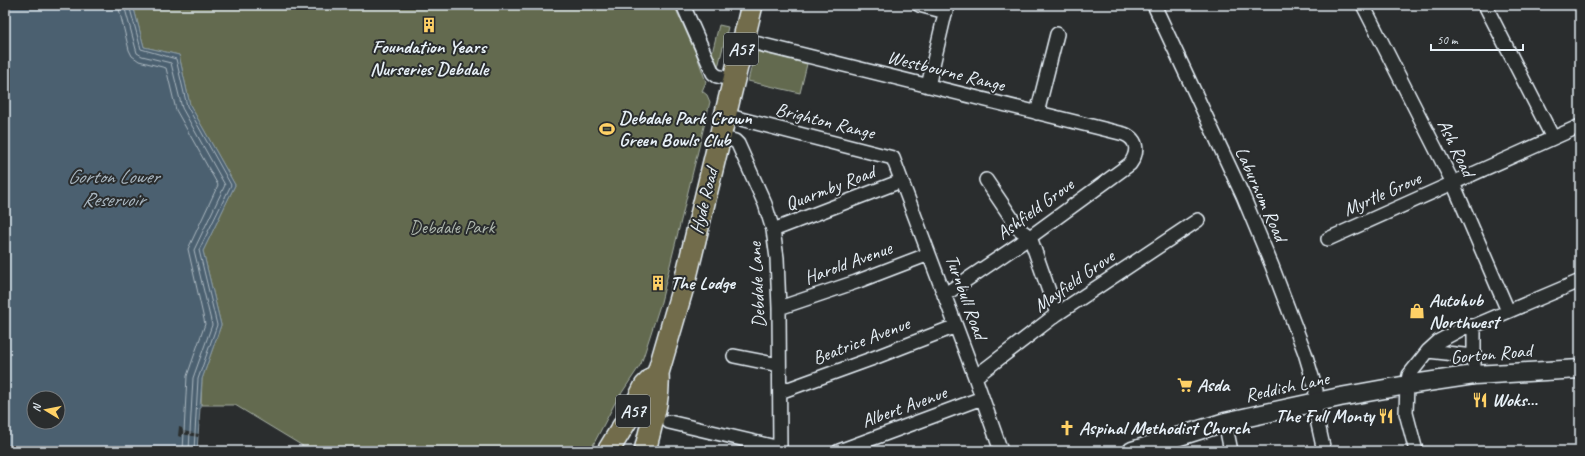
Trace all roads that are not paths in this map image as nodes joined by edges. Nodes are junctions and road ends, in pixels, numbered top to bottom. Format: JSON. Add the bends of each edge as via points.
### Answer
{"nodes":[{"id":1,"x":683,"y":5,"type":"edge"},
{"id":2,"x":752,"y":5,"type":"edge"},
{"id":3,"x":919,"y":5,"type":"edge"},
{"id":4,"x":1154,"y":5,"type":"edge"},
{"id":5,"x":1363,"y":5,"type":"edge"},
{"id":6,"x":1485,"y":5,"type":"edge"},
{"id":7,"x":946,"y":8,"type":"edge"},
{"id":8,"x":1057,"y":34,"type":"dead end"},
{"id":9,"x":743,"y":40,"type":"junction"},
{"id":10,"x":734,"y":80,"type":"junction"},
{"id":11,"x":928,"y":86,"type":"junction"},
{"id":12,"x":1037,"y":113,"type":"junction"},
{"id":13,"x":725,"y":115,"type":"junction"},
{"id":14,"x":1580,"y":126,"type":"edge"},
{"id":15,"x":720,"y":137,"type":"junction"},
{"id":16,"x":1552,"y":138,"type":"junction"},
{"id":17,"x":1136,"y":146,"type":"joint"},
{"id":18,"x":893,"y":158,"type":"joint"},
{"id":19,"x":986,"y":180,"type":"dead end"},
{"id":20,"x":901,"y":181,"type":"junction"},
{"id":21,"x":1453,"y":183,"type":"junction"},
{"id":22,"x":1198,"y":220,"type":"dead end"},
{"id":23,"x":773,"y":230,"type":"junction"},
{"id":24,"x":1030,"y":237,"type":"junction"},
{"id":25,"x":1328,"y":239,"type":"dead end"},
{"id":26,"x":930,"y":254,"type":"junction"},
{"id":27,"x":1580,"y":282,"type":"edge"},
{"id":28,"x":944,"y":295,"type":"junction"},
{"id":29,"x":779,"y":308,"type":"junction"},
{"id":30,"x":1508,"y":311,"type":"junction"},
{"id":31,"x":1057,"y":314,"type":"junction"},
{"id":32,"x":956,"y":326,"type":"junction"},
{"id":33,"x":1474,"y":326,"type":"junction"},
{"id":34,"x":1428,"y":351,"type":"junction"},
{"id":35,"x":734,"y":356,"type":"dead end"},
{"id":36,"x":1473,"y":356,"type":"junction"},
{"id":37,"x":779,"y":365,"type":"junction"},
{"id":38,"x":1580,"y":369,"type":"edge"},
{"id":39,"x":658,"y":372,"type":"junction"},
{"id":40,"x":1474,"y":375,"type":"junction"},
{"id":41,"x":975,"y":377,"type":"junction"},
{"id":42,"x":1407,"y":385,"type":"junction"},
{"id":43,"x":780,"y":392,"type":"junction"},
{"id":44,"x":982,"y":398,"type":"junction"},
{"id":45,"x":1315,"y":403,"type":"junction"},
{"id":46,"x":669,"y":422,"type":"dead end"},
{"id":47,"x":1224,"y":422,"type":"junction"},
{"id":48,"x":647,"y":441,"type":"edge"},
{"id":49,"x":780,"y":449,"type":"edge"},
{"id":50,"x":1137,"y":450,"type":"edge"},
{"id":51,"x":608,"y":451,"type":"edge"},
{"id":52,"x":632,"y":451,"type":"edge"},
{"id":53,"x":839,"y":451,"type":"edge"},
{"id":54,"x":1001,"y":451,"type":"edge"},
{"id":55,"x":1231,"y":451,"type":"edge"},
{"id":56,"x":1324,"y":451,"type":"edge"},
{"id":57,"x":1416,"y":451,"type":"edge"}],
"edges":[{"from":1,"to":10,"type":"street","via":[[713,73]]},
{"from":2,"to":9,"type":"highway","name":"Hyde Road","number":"A57"},
{"from":3,"to":7,"type":"street"},
{"from":4,"to":45,"type":"street","name":"Laburnum Road","via":[[1243,196],[1272,266],[1305,353],[1316,390]]},
{"from":5,"to":21,"type":"street","name":"Ash Road"},
{"from":6,"to":16,"type":"street"},
{"from":7,"to":11,"type":"street"},
{"from":8,"to":12,"type":"street"},
{"from":9,"to":10,"type":"highway","name":"Hyde Road","number":"A57"},
{"from":9,"to":11,"type":"street","name":"Westbourne Range"},
{"from":10,"to":13,"type":"highway","name":"Hyde Road","number":"A57"},
{"from":11,"to":12,"type":"street","name":"Westbourne Range"},
{"from":12,"to":17,"type":"street","name":"Westbourne Range","via":[[1124,134]]},
{"from":13,"to":15,"type":"highway","name":"Hyde Road","number":"A57"},
{"from":13,"to":18,"type":"street","name":"Brighton Range"},
{"from":14,"to":16,"type":"street","name":"Myrtle Grove"},
{"from":15,"to":23,"type":"street","name":"Debdale Lane","via":[[738,144],[765,204]]},
{"from":15,"to":39,"type":"highway","name":"Hyde Road","number":"A57","via":[[686,278]]},
{"from":16,"to":21,"type":"street","name":"Myrtle Grove"},
{"from":17,"to":24,"type":"street","name":"Ashfield Grove","via":[[1135,156],[1130,164]]},
{"from":18,"to":20,"type":"street","name":"Turnbull Road"},
{"from":19,"to":24,"type":"street","via":[[1019,229]]},
{"from":20,"to":23,"type":"street","name":"Quarmby Road"},
{"from":20,"to":26,"type":"street","name":"Turnbull Road"},
{"from":21,"to":25,"type":"street","name":"Myrtle Grove"},
{"from":21,"to":30,"type":"street","name":"Ash Road"},
{"from":22,"to":31,"type":"street","name":"Mayfield Grove"},
{"from":23,"to":29,"type":"street","name":"Debdale Lane"},
{"from":24,"to":28,"type":"street","name":"Ashfield Grove"},
{"from":24,"to":31,"type":"street"},
{"from":26,"to":28,"type":"street","name":"Turnbull Road"},
{"from":26,"to":29,"type":"street","name":"Harold Avenue"},
{"from":27,"to":30,"type":"street"},
{"from":28,"to":32,"type":"street","name":"Turnbull Road"},
{"from":29,"to":37,"type":"street","name":"Debdale Lane"},
{"from":30,"to":33,"type":"street"},
{"from":31,"to":41,"type":"street","name":"Mayfield Grove"},
{"from":32,"to":41,"type":"street","name":"Turnbull Road"},
{"from":32,"to":43,"type":"street","name":"Beatrice Avenue"},
{"from":33,"to":34,"type":"street","via":[[1467,326]]},
{"from":33,"to":36,"type":"street"},
{"from":34,"to":36,"type":"street"},
{"from":34,"to":42,"type":"street","via":[[1409,375]]},
{"from":35,"to":37,"type":"street"},
{"from":36,"to":40,"type":"street"},
{"from":37,"to":43,"type":"street","name":"Debdale Lane"},
{"from":38,"to":40,"type":"main road","name":"Gorton Road"},
{"from":39,"to":48,"type":"highway","name":"Hyde Road","number":"A57","via":[[658,392]]},
{"from":39,"to":51,"type":"highway","name":"Hyde Road","number":"A57","via":[[645,386]]},
{"from":40,"to":42,"type":"main road","name":"Gorton Road"},
{"from":41,"to":44,"type":"street","name":"Turnbull Road"},
{"from":42,"to":45,"type":"main road","name":"Reddish Lane"},
{"from":42,"to":57,"type":"street","via":[[1406,413]]},
{"from":43,"to":49,"type":"street","name":"Debdale Lane"},
{"from":44,"to":53,"type":"street","name":"Albert Avenue"},
{"from":44,"to":54,"type":"street","name":"Turnbull Road"},
{"from":45,"to":47,"type":"main road","name":"Reddish Lane"},
{"from":45,"to":56,"type":"street","name":"Laburnum Road"},
{"from":46,"to":49,"type":"street"},
{"from":47,"to":50,"type":"main road","name":"Reddish Lane"},
{"from":47,"to":55,"type":"street"},
{"from":48,"to":52,"type":"highway","number":"A57"}]}
